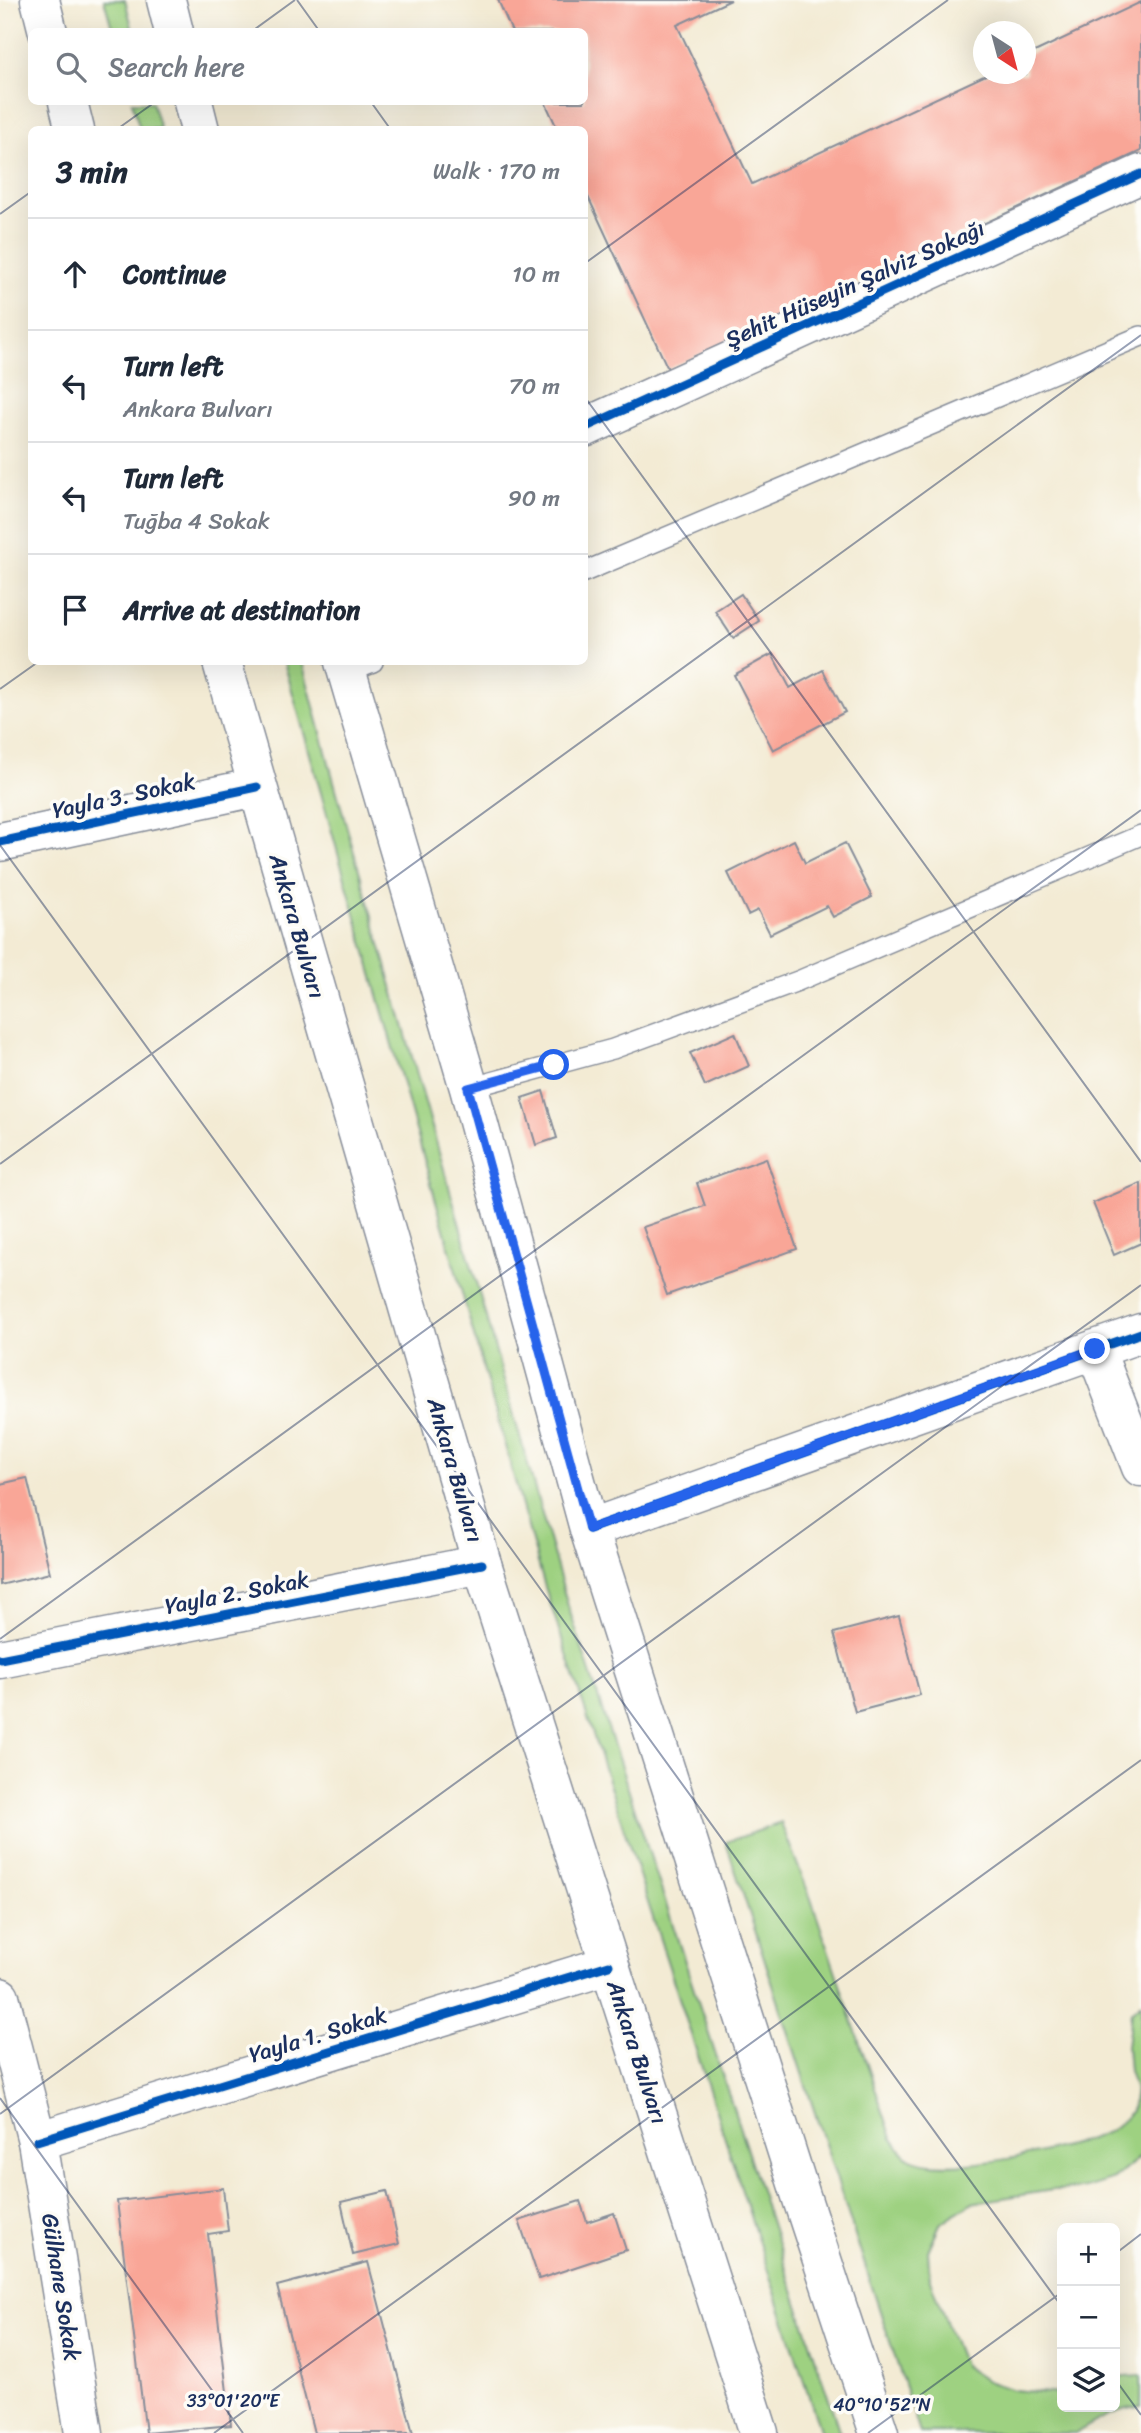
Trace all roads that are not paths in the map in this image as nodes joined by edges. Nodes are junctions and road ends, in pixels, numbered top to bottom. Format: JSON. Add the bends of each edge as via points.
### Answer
{"nodes":[{"id":1,"x":40,"y":0,"type":"edge"},
{"id":2,"x":166,"y":0,"type":"edge"},
{"id":3,"x":47,"y":28,"type":"edge"},
{"id":4,"x":173,"y":28,"type":"edge"},
{"id":5,"x":69,"y":105,"type":"edge"},
{"id":6,"x":193,"y":105,"type":"edge"},
{"id":7,"x":74,"y":126,"type":"edge"},
{"id":8,"x":199,"y":126,"type":"edge"},
{"id":9,"x":1141,"y":174,"type":"edge"},
{"id":10,"x":1141,"y":337,"type":"edge"},
{"id":11,"x":588,"y":426,"type":"edge"},
{"id":12,"x":588,"y":570,"type":"edge"},
{"id":13,"x":223,"y":665,"type":"edge"},
{"id":14,"x":355,"y":665,"type":"edge"},
{"id":15,"x":257,"y":787,"type":"junction"},
{"id":16,"x":1141,"y":835,"type":"edge"},
{"id":17,"x":0,"y":842,"type":"edge"},
{"id":18,"x":468,"y":1088,"type":"junction"},
{"id":19,"x":1141,"y":1333,"type":"edge"},
{"id":20,"x":1095,"y":1349,"type":"junction"},
{"id":21,"x":1141,"y":1466,"type":"edge"},
{"id":22,"x":589,"y":1529,"type":"junction"},
{"id":23,"x":482,"y":1564,"type":"junction"},
{"id":24,"x":0,"y":1659,"type":"edge"},
{"id":25,"x":609,"y":1965,"type":"junction"},
{"id":26,"x":0,"y":1997,"type":"edge"},
{"id":27,"x":37,"y":2141,"type":"junction"},
{"id":28,"x":84,"y":2433,"type":"edge"},
{"id":29,"x":759,"y":2433,"type":"edge"},
{"id":30,"x":879,"y":2433,"type":"edge"}],
"edges":[{"from":1,"to":3,"type":"main road"},
{"from":2,"to":4,"type":"main road"},
{"from":5,"to":7,"type":"main road"},
{"from":6,"to":8,"type":"main road"},
{"from":9,"to":11,"type":"main road","name":"Şehit Hüseyin Şalviz Sokağı"},
{"from":10,"to":12,"type":"lane"},
{"from":13,"to":15,"type":"main road","name":"Ankara Bulvarı"},
{"from":14,"to":18,"type":"main road"},
{"from":15,"to":17,"type":"main road","name":"Yayla 3. Sokak"},
{"from":15,"to":23,"type":"main road","name":"Ankara Bulvarı"},
{"from":16,"to":18,"type":"lane","via":[[741,1003],[613,1049]]},
{"from":18,"to":22,"type":"main road"},
{"from":19,"to":20,"type":"main road"},
{"from":20,"to":21,"type":"main road"},
{"from":20,"to":22,"type":"main road"},
{"from":22,"to":30,"type":"main road"},
{"from":23,"to":24,"type":"main road","name":"Yayla 2. Sokak"},
{"from":23,"to":25,"type":"main road","name":"Ankara Bulvarı"},
{"from":25,"to":27,"type":"main road","name":"Yayla 1. Sokak"},
{"from":25,"to":29,"type":"main road","name":"Ankara Bulvarı"},
{"from":26,"to":27,"type":"main road","name":"Gülhane Sokak"},
{"from":27,"to":28,"type":"main road","name":"Gülhane Sokak"}]}
